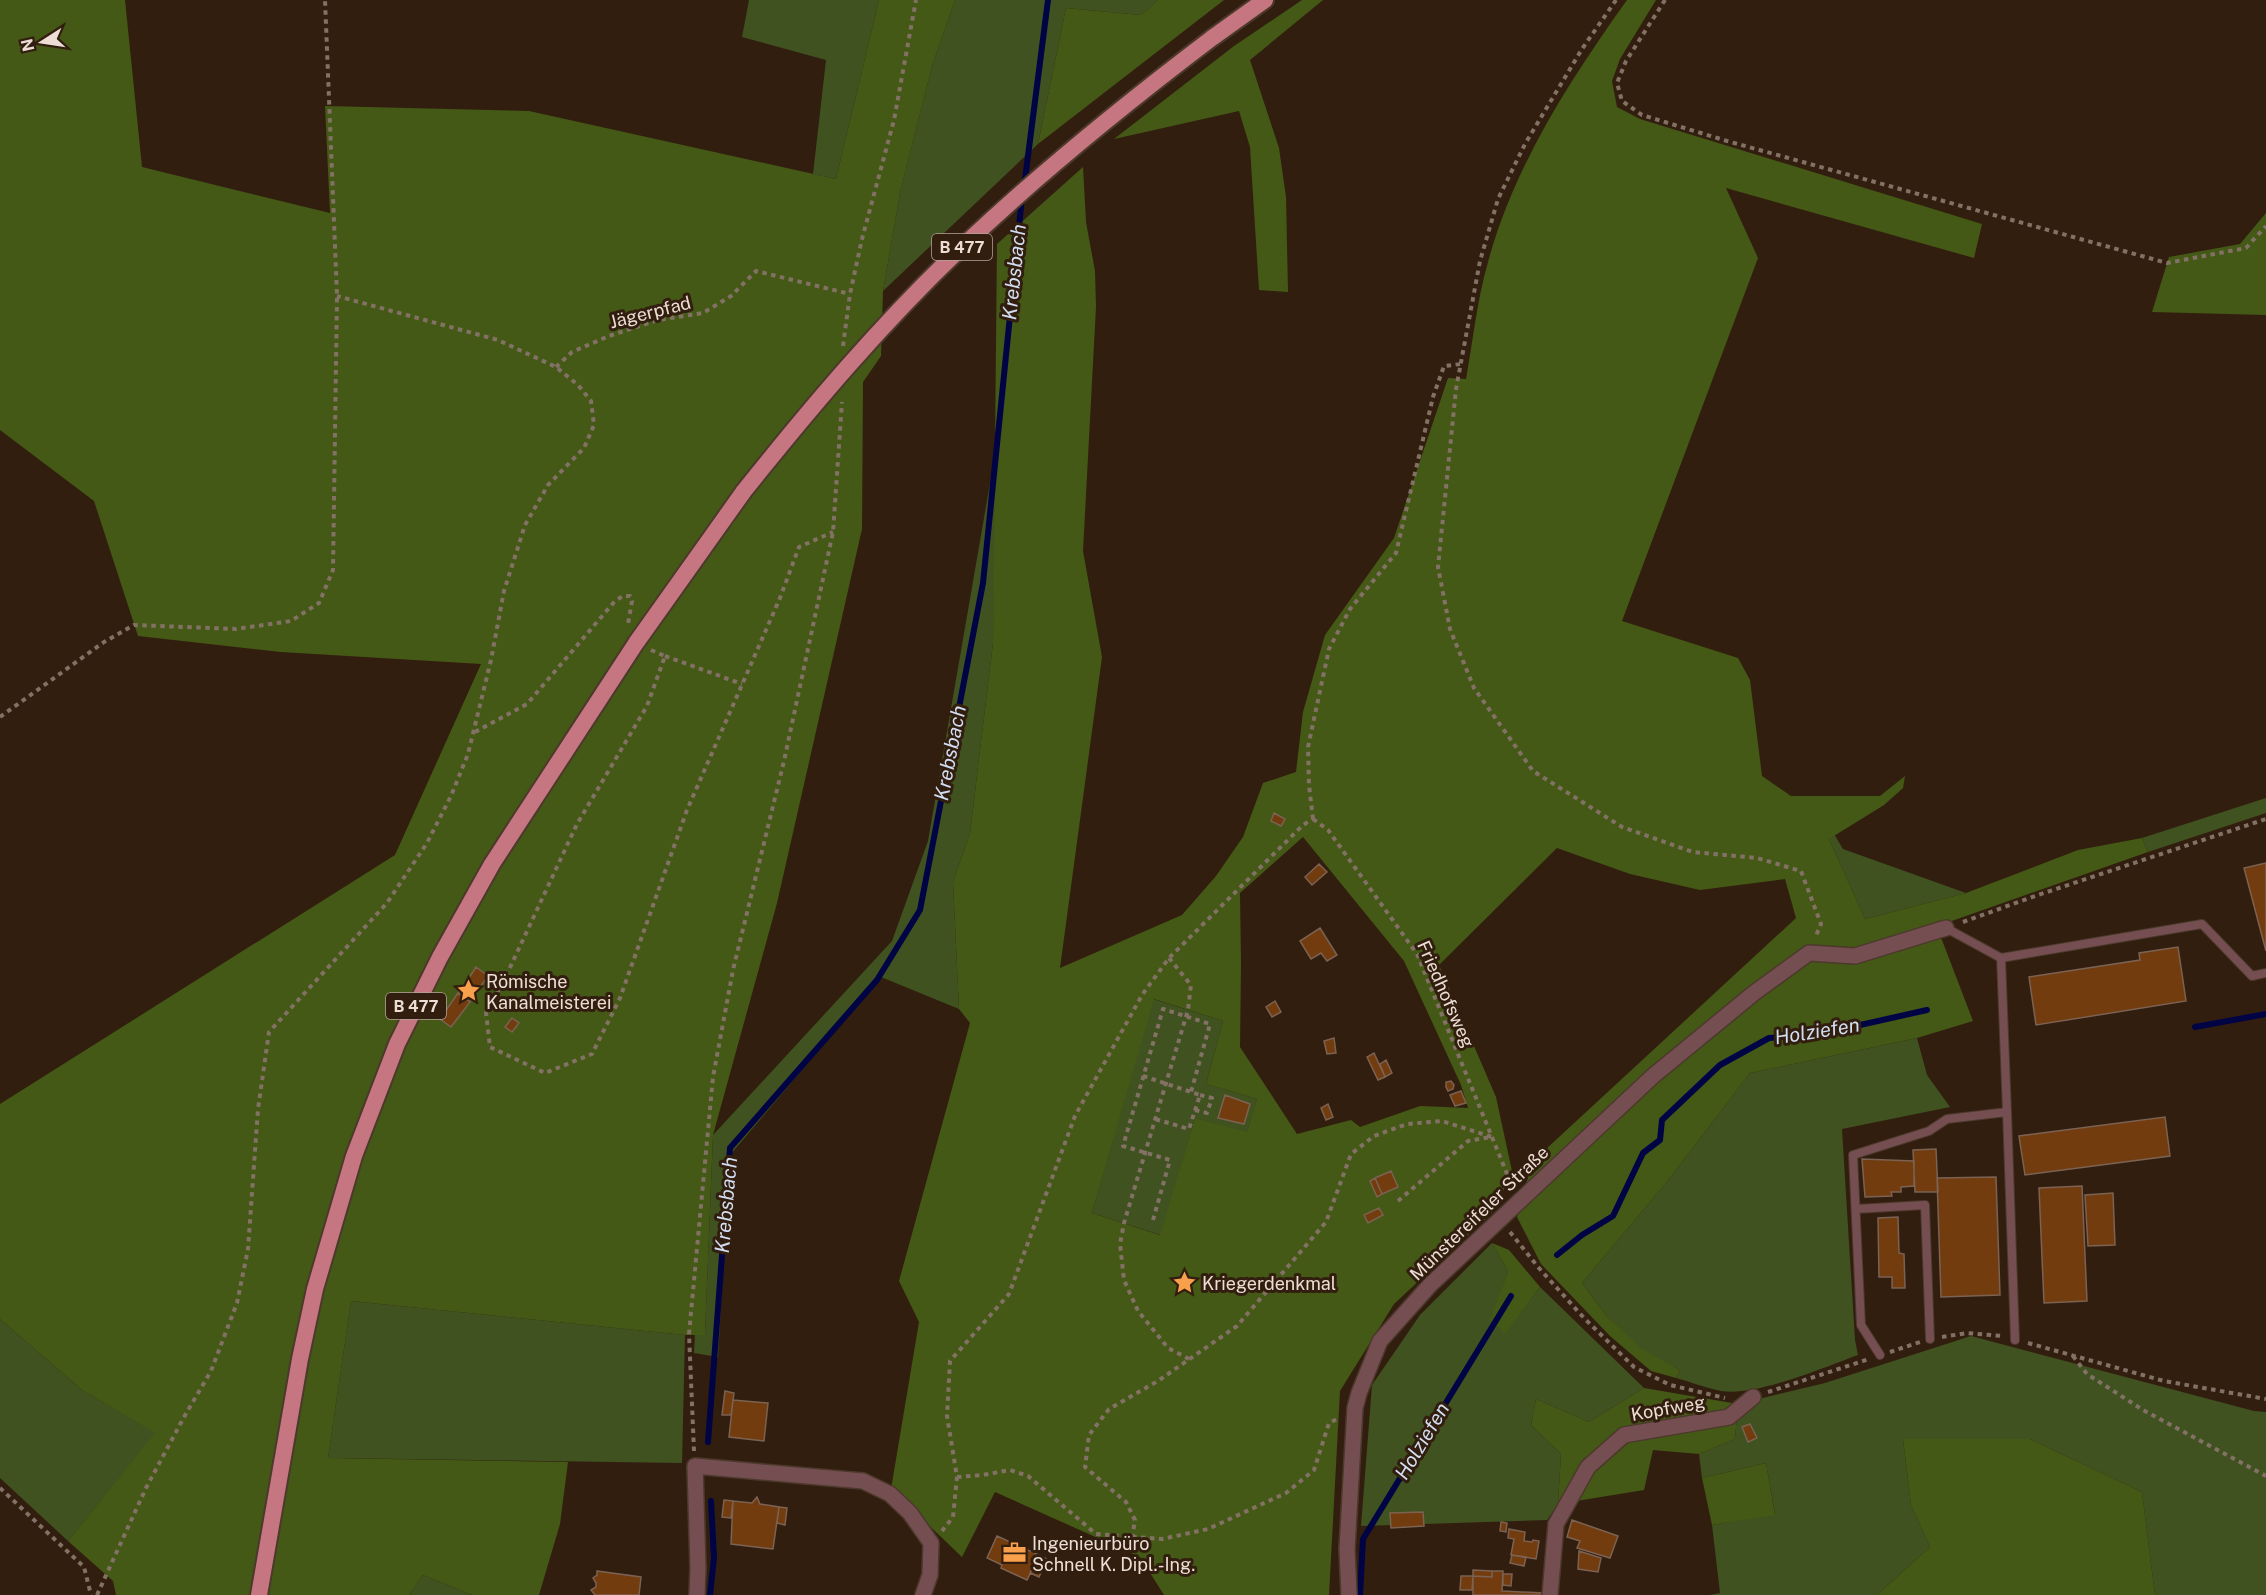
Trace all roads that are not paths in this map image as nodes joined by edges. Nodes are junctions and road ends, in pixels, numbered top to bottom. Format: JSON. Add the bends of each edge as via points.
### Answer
{"nodes":[{"id":1,"x":1265,"y":0,"type":"edge"},
{"id":2,"x":1946,"y":928,"type":"joint"},
{"id":3,"x":2001,"y":958,"type":"junction"},
{"id":4,"x":2266,"y":973,"type":"edge"},
{"id":5,"x":2007,"y":1112,"type":"junction"},
{"id":6,"x":1856,"y":1209,"type":"junction"},
{"id":7,"x":1930,"y":1339,"type":"road end"},
{"id":8,"x":2015,"y":1340,"type":"road end"},
{"id":9,"x":1880,"y":1355,"type":"road end"},
{"id":10,"x":1753,"y":1397,"type":"road end"},
{"id":11,"x":259,"y":1595,"type":"edge"},
{"id":12,"x":697,"y":1595,"type":"edge"},
{"id":13,"x":923,"y":1595,"type":"edge"},
{"id":14,"x":1348,"y":1595,"type":"edge"},
{"id":15,"x":1550,"y":1595,"type":"edge"}],
"edges":[{"from":1,"to":11,"type":"main road","number":"B 477","bridge":true,"via":[[1094,129],[1040,176],[960,248],[850,363],[744,491],[636,643],[477,890],[397,1044],[354,1156],[315,1289]]},
{"from":2,"to":3,"type":"lane"},
{"from":2,"to":14,"type":"street","name":"Münstereifeler Straße","via":[[1855,956],[1809,953],[1653,1076],[1430,1284],[1380,1341],[1355,1408]]},
{"from":3,"to":4,"type":"lane","via":[[2202,924],[2252,976]]},
{"from":3,"to":5,"type":"lane"},
{"from":5,"to":6,"type":"lane","via":[[1947,1119],[1929,1131],[1853,1155]]},
{"from":5,"to":8,"type":"lane"},
{"from":6,"to":7,"type":"lane","via":[[1925,1205]]},
{"from":6,"to":9,"type":"lane","via":[[1861,1325]]},
{"from":10,"to":15,"type":"street","name":"Kopfweg","via":[[1729,1417],[1624,1436],[1588,1467],[1556,1524]]},
{"from":12,"to":13,"type":"street","via":[[695,1466],[863,1481],[890,1494],[910,1513],[931,1543],[930,1575]]}]}
